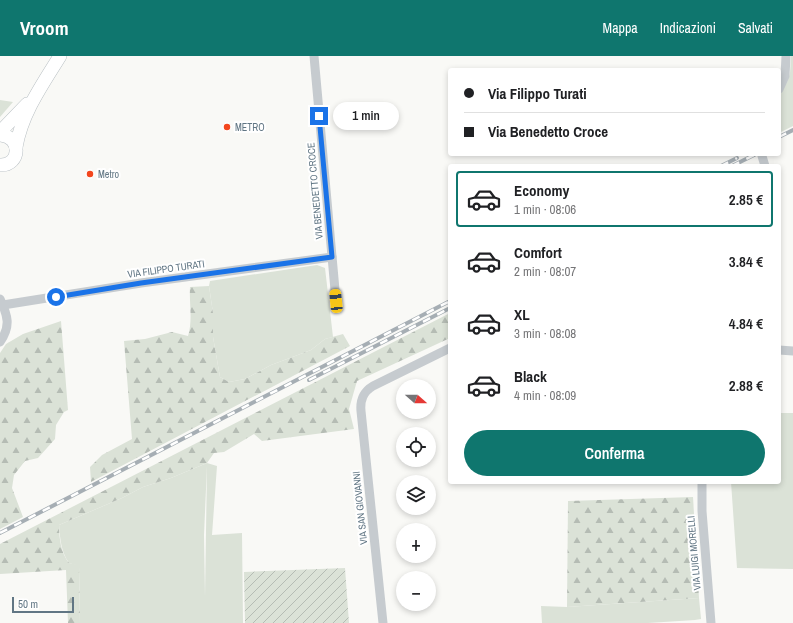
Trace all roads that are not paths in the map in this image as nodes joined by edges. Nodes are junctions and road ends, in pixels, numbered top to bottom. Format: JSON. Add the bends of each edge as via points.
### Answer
{"nodes":[{"id":1,"x":60,"y":56,"type":"edge"},
{"id":2,"x":314,"y":56,"type":"edge"},
{"id":3,"x":786,"y":56,"type":"edge"},
{"id":4,"x":781,"y":85,"type":"edge"},
{"id":5,"x":34,"y":97,"type":"junction"},
{"id":6,"x":0,"y":132,"type":"edge"},
{"id":7,"x":0,"y":135,"type":"edge"},
{"id":8,"x":16,"y":148,"type":"junction"},
{"id":9,"x":762,"y":156,"type":"dead end"},
{"id":10,"x":764,"y":164,"type":"edge"},
{"id":11,"x":2,"y":167,"type":"edge"},
{"id":12,"x":332,"y":257,"type":"junction"},
{"id":13,"x":336,"y":301,"type":"dead end"},
{"id":14,"x":2,"y":302,"type":"edge"},
{"id":15,"x":0,"y":342,"type":"edge"},
{"id":16,"x":448,"y":349,"type":"edge"},
{"id":17,"x":781,"y":350,"type":"edge"},
{"id":18,"x":793,"y":351,"type":"edge"},
{"id":19,"x":702,"y":484,"type":"edge"},
{"id":20,"x":383,"y":623,"type":"edge"},
{"id":21,"x":711,"y":623,"type":"edge"}],
"edges":[{"from":1,"to":5,"type":"main road"},
{"from":2,"to":12,"type":"street","name":"VIA BENEDETTO CROCE"},
{"from":3,"to":4,"type":"street","via":[[785,78]]},
{"from":5,"to":6,"type":"main road"},
{"from":5,"to":8,"type":"main road"},
{"from":7,"to":8,"type":"main road","via":[[10,138]]},
{"from":8,"to":11,"type":"main road","via":[[14,157]]},
{"from":9,"to":10,"type":"street"},
{"from":12,"to":13,"type":"street","name":"VIA BENEDETTO CROCE"},
{"from":12,"to":14,"type":"street","name":"VIA FILIPPO TURATI"},
{"from":14,"to":15,"type":"street","via":[[8,326]]},
{"from":16,"to":20,"type":"street","name":"VIA SAN GIOVANNI","via":[[373,386],[365,392],[362,399],[361,411]]},
{"from":17,"to":18,"type":"street"},
{"from":19,"to":21,"type":"street","name":"VIA LUIGI MORELLI"}]}
